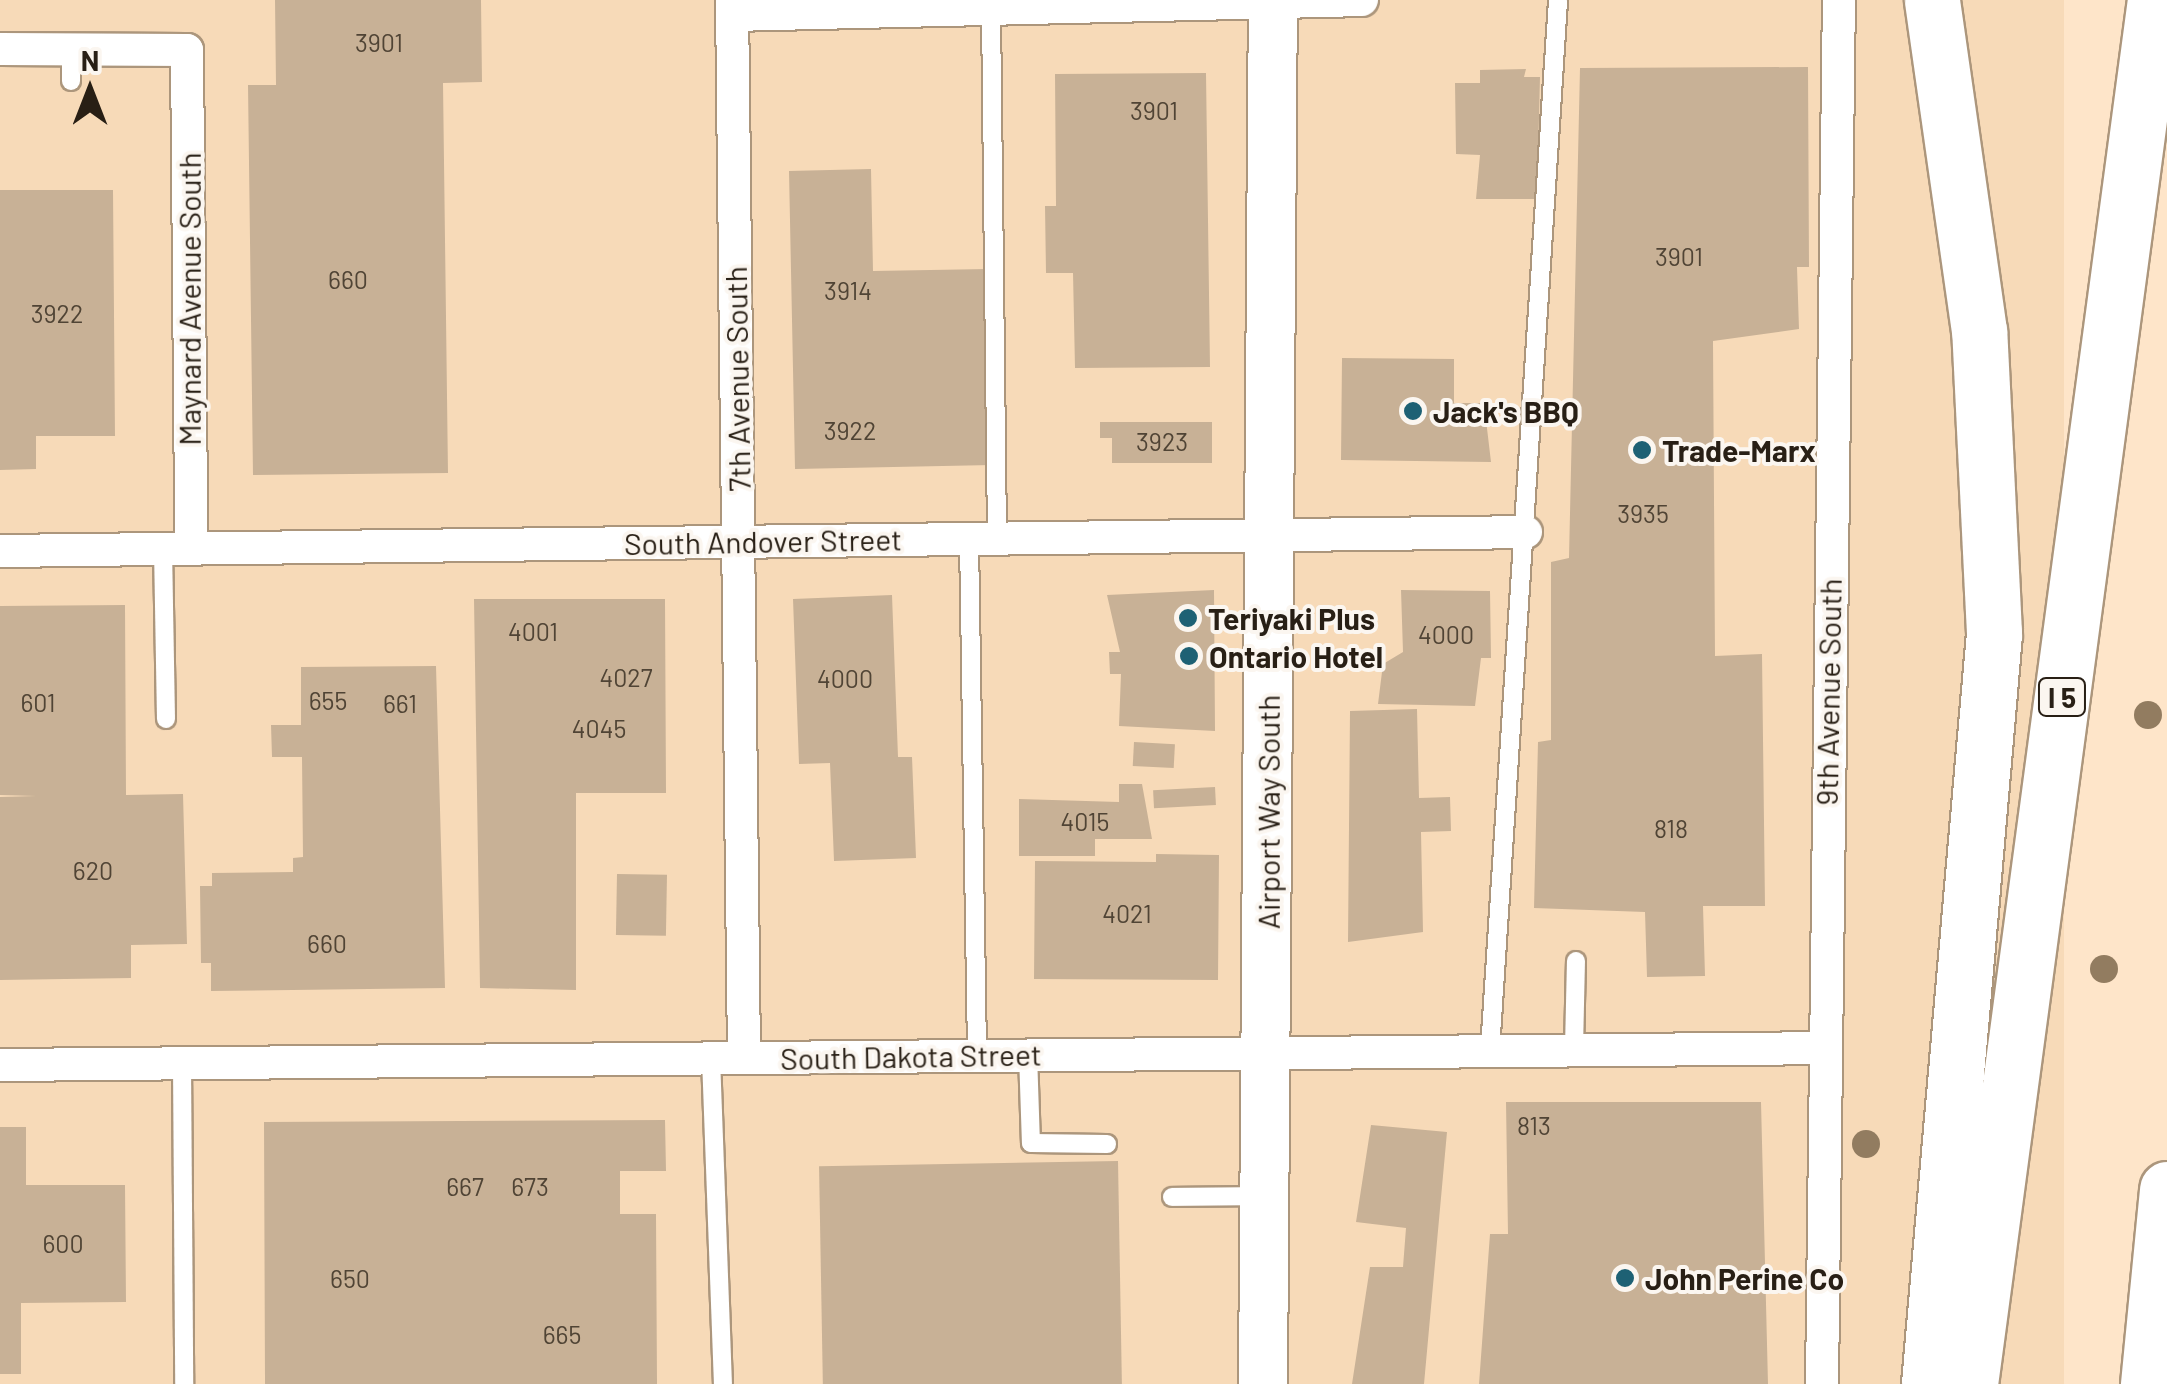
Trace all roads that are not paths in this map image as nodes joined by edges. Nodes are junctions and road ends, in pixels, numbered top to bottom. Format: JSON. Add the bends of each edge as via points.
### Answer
{"nodes":[{"id":1,"x":1362,"y":0,"type":"edge"},
{"id":2,"x":1558,"y":0,"type":"edge"},
{"id":3,"x":1840,"y":0,"type":"edge"},
{"id":4,"x":1932,"y":0,"type":"edge"},
{"id":5,"x":1273,"y":1,"type":"edge"},
{"id":6,"x":2154,"y":3,"type":"edge"},
{"id":7,"x":732,"y":7,"type":"edge"},
{"id":8,"x":990,"y":9,"type":"junction"},
{"id":9,"x":0,"y":49,"type":"edge"},
{"id":10,"x":1526,"y":532,"type":"junction"},
{"id":11,"x":1270,"y":535,"type":"junction"},
{"id":12,"x":983,"y":538,"type":"junction"},
{"id":13,"x":740,"y":541,"type":"junction"},
{"id":14,"x":177,"y":548,"type":"junction"},
{"id":15,"x":0,"y":550,"type":"edge"},
{"id":16,"x":166,"y":719,"type":"dead end"},
{"id":17,"x":1576,"y":961,"type":"dead end"},
{"id":18,"x":1574,"y":1048,"type":"junction"},
{"id":19,"x":1822,"y":1048,"type":"junction"},
{"id":20,"x":1490,"y":1050,"type":"junction"},
{"id":21,"x":1266,"y":1052,"type":"junction"},
{"id":22,"x":1028,"y":1054,"type":"junction"},
{"id":23,"x":977,"y":1055,"type":"junction"},
{"id":24,"x":728,"y":1058,"type":"junction"},
{"id":25,"x":182,"y":1063,"type":"junction"},
{"id":26,"x":0,"y":1065,"type":"edge"},
{"id":27,"x":1108,"y":1144,"type":"dead end"},
{"id":28,"x":2167,"y":1189,"type":"edge"},
{"id":29,"x":1265,"y":1196,"type":"junction"},
{"id":30,"x":1172,"y":1197,"type":"dead end"},
{"id":31,"x":2167,"y":1363,"type":"edge"},
{"id":32,"x":184,"y":1384,"type":"edge"},
{"id":33,"x":723,"y":1384,"type":"edge"},
{"id":34,"x":1263,"y":1384,"type":"edge"},
{"id":35,"x":1822,"y":1384,"type":"edge"},
{"id":36,"x":1930,"y":1384,"type":"edge"},
{"id":37,"x":1970,"y":1384,"type":"edge"},
{"id":38,"x":2148,"y":1384,"type":"edge"},
{"id":39,"x":2160,"y":1384,"type":"edge"}],
"edges":[{"from":1,"to":5,"type":"street"},
{"from":2,"to":10,"type":"lane"},
{"from":3,"to":19,"type":"street","name":"9th Avenue South"},
{"from":4,"to":36,"type":"highway","via":[[1980,330],[1994,633]]},
{"from":5,"to":8,"type":"street"},
{"from":5,"to":11,"type":"main road","name":"Airport Way South"},
{"from":6,"to":37,"type":"highway","number":"I 5"},
{"from":7,"to":8,"type":"street"},
{"from":7,"to":13,"type":"street","name":"7th Avenue South"},
{"from":8,"to":12,"type":"lane"},
{"from":9,"to":14,"type":"street","name":"Maynard Avenue South","via":[[71,66],[188,50]]},
{"from":10,"to":11,"type":"street","name":"South Andover Street"},
{"from":10,"to":20,"type":"lane"},
{"from":11,"to":12,"type":"street","name":"South Andover Street"},
{"from":11,"to":21,"type":"main road","name":"Airport Way South"},
{"from":12,"to":13,"type":"street","name":"South Andover Street"},
{"from":12,"to":23,"type":"lane"},
{"from":13,"to":14,"type":"street","name":"South Andover Street","via":[[381,558],[255,558]]},
{"from":13,"to":24,"type":"street","name":"7th Avenue South"},
{"from":14,"to":15,"type":"street","name":"South Andover Street"},
{"from":14,"to":16,"type":"lane"},
{"from":17,"to":18,"type":"lane"},
{"from":18,"to":19,"type":"street","name":"South Dakota Street"},
{"from":18,"to":20,"type":"street","name":"South Dakota Street"},
{"from":19,"to":35,"type":"street","name":"9th Avenue South"},
{"from":20,"to":21,"type":"street","name":"South Dakota Street"},
{"from":21,"to":22,"type":"street","name":"South Dakota Street"},
{"from":21,"to":29,"type":"main road","name":"Airport Way South"},
{"from":22,"to":23,"type":"street","name":"South Dakota Street"},
{"from":22,"to":27,"type":"lane","via":[[1031,1143]]},
{"from":23,"to":24,"type":"street","name":"South Dakota Street"},
{"from":24,"to":25,"type":"street","name":"South Dakota Street"},
{"from":24,"to":33,"type":"lane"},
{"from":25,"to":26,"type":"street","name":"South Dakota Street"},
{"from":25,"to":32,"type":"lane"},
{"from":28,"to":38,"type":"highway"},
{"from":29,"to":30,"type":"lane"},
{"from":29,"to":34,"type":"main road","name":"Airport Way South"},
{"from":31,"to":39,"type":"highway"}]}
